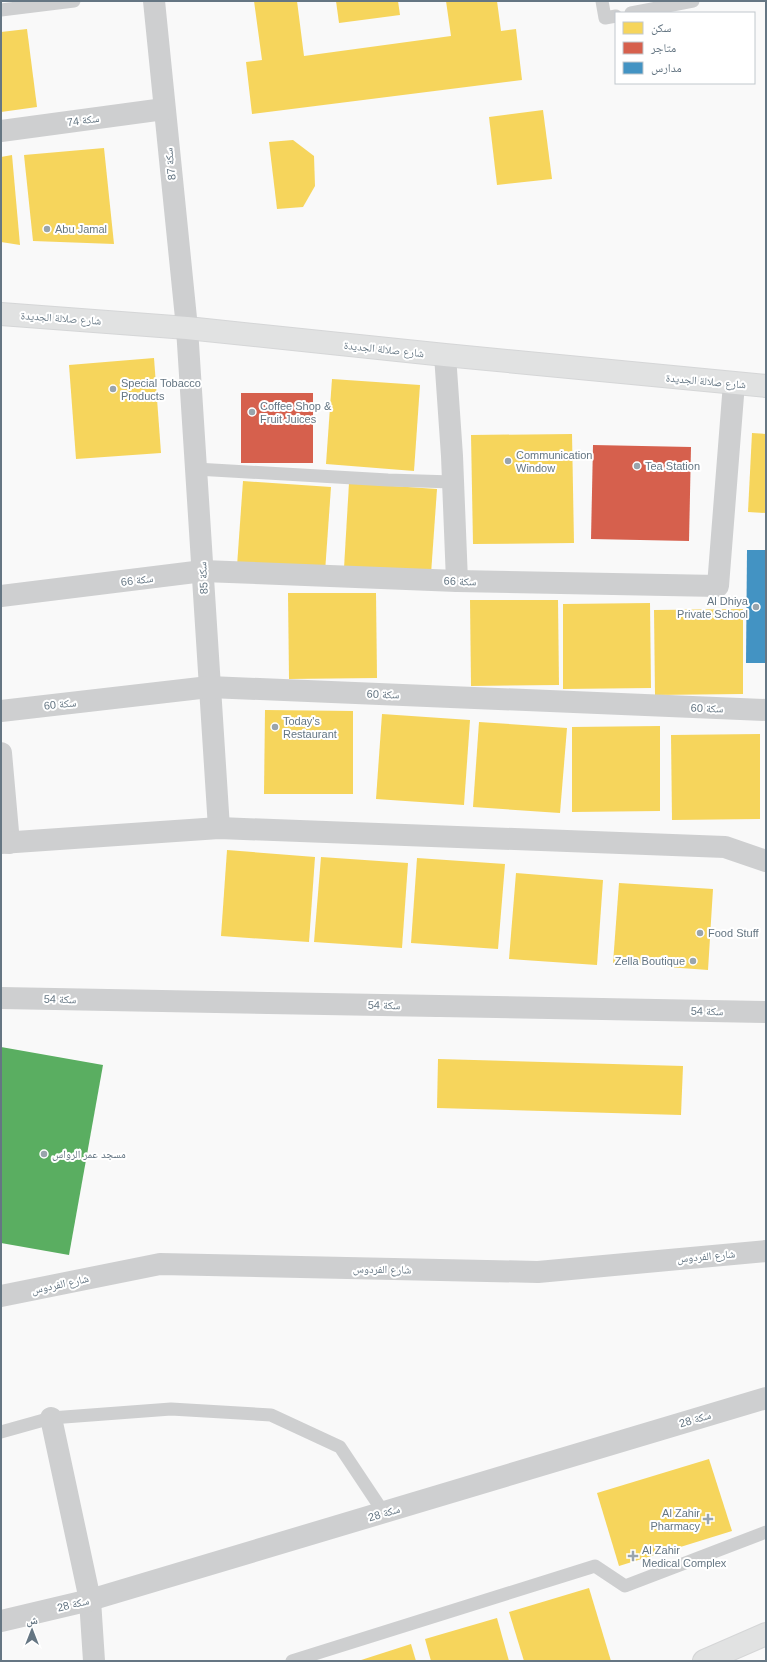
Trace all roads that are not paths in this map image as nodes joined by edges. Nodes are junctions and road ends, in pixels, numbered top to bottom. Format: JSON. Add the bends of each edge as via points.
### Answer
{"nodes":[{"id":1,"x":74,"y":1,"type":"edge"},
{"id":2,"x":154,"y":1,"type":"edge"},
{"id":3,"x":602,"y":1,"type":"edge"},
{"id":4,"x":693,"y":1,"type":"edge"},
{"id":5,"x":1,"y":10,"type":"edge"},
{"id":6,"x":636,"y":12,"type":"edge"},
{"id":7,"x":615,"y":16,"type":"edge"},
{"id":8,"x":164,"y":109,"type":"junction"},
{"id":9,"x":1,"y":131,"type":"edge"},
{"id":10,"x":1,"y":314,"type":"edge"},
{"id":11,"x":187,"y":328,"type":"junction"},
{"id":12,"x":445,"y":355,"type":"junction"},
{"id":13,"x":734,"y":383,"type":"junction"},
{"id":14,"x":766,"y":386,"type":"edge"},
{"id":15,"x":196,"y":469,"type":"junction"},
{"id":16,"x":453,"y":482,"type":"junction"},
{"id":17,"x":203,"y":572,"type":"junction"},
{"id":18,"x":457,"y":581,"type":"junction"},
{"id":19,"x":1,"y":596,"type":"edge"},
{"id":20,"x":209,"y":687,"type":"junction"},
{"id":21,"x":766,"y":710,"type":"edge"},
{"id":22,"x":1,"y":711,"type":"edge"},
{"id":23,"x":1,"y":753,"type":"edge"},
{"id":24,"x":219,"y":828,"type":"junction"},
{"id":25,"x":5,"y":843,"type":"edge"},
{"id":26,"x":766,"y":861,"type":"edge"},
{"id":27,"x":1,"y":998,"type":"edge"},
{"id":28,"x":766,"y":1012,"type":"edge"},
{"id":29,"x":766,"y":1251,"type":"edge"},
{"id":30,"x":1,"y":1296,"type":"edge"},
{"id":31,"x":766,"y":1398,"type":"edge"},
{"id":32,"x":51,"y":1418,"type":"junction"},
{"id":33,"x":1,"y":1432,"type":"edge"},
{"id":34,"x":384,"y":1513,"type":"junction"},
{"id":35,"x":766,"y":1532,"type":"edge"},
{"id":36,"x":90,"y":1600,"type":"junction"},
{"id":37,"x":1,"y":1621,"type":"edge"},
{"id":38,"x":766,"y":1634,"type":"edge"},
{"id":39,"x":94,"y":1661,"type":"edge"},
{"id":40,"x":292,"y":1661,"type":"edge"},
{"id":41,"x":704,"y":1661,"type":"edge"}],
"edges":[{"from":1,"to":5,"type":"lane"},
{"from":2,"to":8,"type":"street","name":"سكة 87"},
{"from":3,"to":7,"type":"lane","via":[[605,18]]},
{"from":4,"to":6,"type":"lane"},
{"from":8,"to":9,"type":"street","name":"سكة 74"},
{"from":8,"to":11,"type":"street","name":"سكة 87"},
{"from":10,"to":11,"type":"street","name":"شارع صلالة الجديدة"},
{"from":11,"to":12,"type":"street","name":"شارع صلالة الجديدة"},
{"from":11,"to":15,"type":"street","name":"سكة 85"},
{"from":12,"to":13,"type":"street","name":"شارع صلالة الجديدة"},
{"from":12,"to":16,"type":"street"},
{"from":13,"to":14,"type":"street","name":"شارع صلالة الجديدة"},
{"from":13,"to":18,"type":"street","name":"سكة 66","via":[[718,586]]},
{"from":15,"to":16,"type":"lane"},
{"from":15,"to":17,"type":"street","name":"سكة 85"},
{"from":16,"to":18,"type":"street"},
{"from":17,"to":18,"type":"street","name":"سكة 66"},
{"from":17,"to":19,"type":"street","name":"سكة 66"},
{"from":17,"to":20,"type":"street","name":"سكة 85"},
{"from":20,"to":21,"type":"street","name":"سكة 60"},
{"from":20,"to":22,"type":"street","name":"سكة 60"},
{"from":20,"to":24,"type":"street","name":"سكة 85"},
{"from":23,"to":25,"type":"street"},
{"from":24,"to":25,"type":"street"},
{"from":24,"to":26,"type":"street","via":[[725,847]]},
{"from":27,"to":28,"type":"street","name":"سكة 54"},
{"from":29,"to":30,"type":"street","name":"شارع الفردوس","via":[[538,1272],[160,1264]]},
{"from":31,"to":34,"type":"street","name":"سكة 28"},
{"from":32,"to":33,"type":"lane"},
{"from":32,"to":34,"type":"lane","via":[[171,1409],[271,1415],[340,1447]]},
{"from":32,"to":36,"type":"street"},
{"from":34,"to":36,"type":"street","name":"سكة 28"},
{"from":35,"to":40,"type":"lane","via":[[625,1586],[595,1566]]},
{"from":36,"to":37,"type":"street","name":"سكة 28"},
{"from":36,"to":39,"type":"street"},
{"from":38,"to":41,"type":"street"}]}
